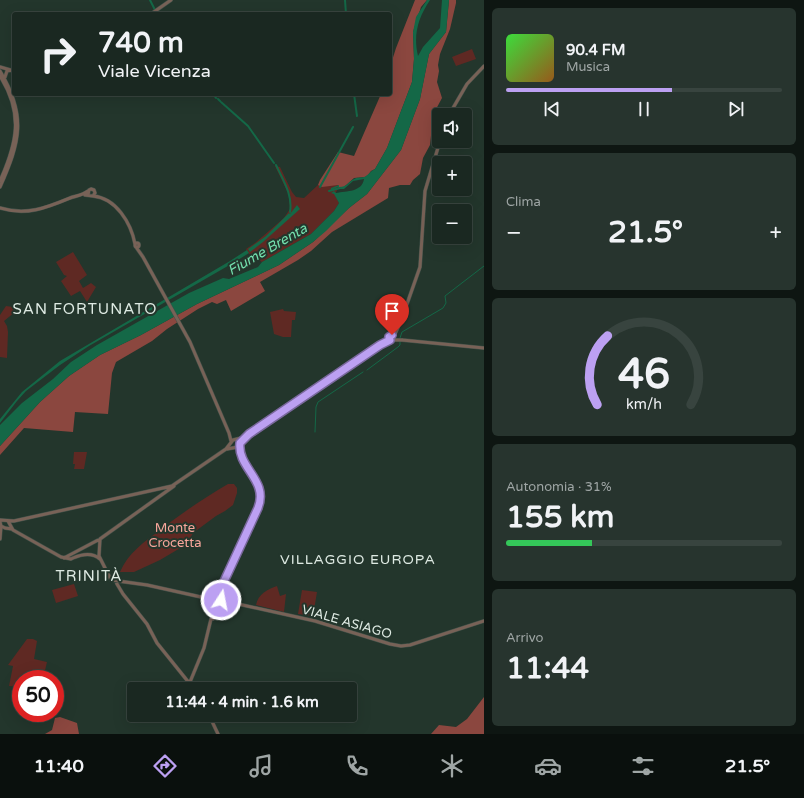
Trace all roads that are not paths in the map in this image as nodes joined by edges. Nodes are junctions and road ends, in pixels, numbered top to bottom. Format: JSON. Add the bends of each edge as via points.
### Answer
{"nodes":[{"id":1,"x":171,"y":0,"type":"edge"},
{"id":2,"x":154,"y":12,"type":"edge"},
{"id":3,"x":484,"y":66,"type":"edge"},
{"id":4,"x":1,"y":67,"type":"edge"},
{"id":5,"x":12,"y":70,"type":"edge"},
{"id":6,"x":12,"y":70,"type":"edge"},
{"id":7,"x":0,"y":71,"type":"edge"},
{"id":8,"x":0,"y":76,"type":"edge"},
{"id":9,"x":6,"y":80,"type":"junction"},
{"id":10,"x":453,"y":108,"type":"edge"},
{"id":11,"x":438,"y":148,"type":"edge"},
{"id":12,"x":0,"y":181,"type":"edge"},
{"id":13,"x":0,"y":187,"type":"edge"},
{"id":14,"x":95,"y":192,"type":"junction"},
{"id":15,"x":88,"y":193,"type":"junction"},
{"id":16,"x":93,"y":196,"type":"junction"},
{"id":17,"x":100,"y":197,"type":"junction"},
{"id":18,"x":2,"y":208,"type":"edge"},
{"id":19,"x":392,"y":338,"type":"junction"},
{"id":20,"x":484,"y":348,"type":"edge"},
{"id":21,"x":230,"y":435,"type":"junction"},
{"id":22,"x":245,"y":437,"type":"junction"},
{"id":23,"x":236,"y":439,"type":"junction"},
{"id":24,"x":231,"y":442,"type":"junction"},
{"id":25,"x":240,"y":444,"type":"junction"},
{"id":26,"x":234,"y":448,"type":"junction"},
{"id":27,"x":226,"y":449,"type":"junction"},
{"id":28,"x":241,"y":454,"type":"junction"},
{"id":29,"x":176,"y":484,"type":"junction"},
{"id":30,"x":166,"y":488,"type":"junction"},
{"id":31,"x":159,"y":490,"type":"junction"},
{"id":32,"x":163,"y":494,"type":"junction"},
{"id":33,"x":5,"y":520,"type":"junction"},
{"id":34,"x":14,"y":521,"type":"junction"},
{"id":35,"x":9,"y":525,"type":"junction"},
{"id":36,"x":2,"y":526,"type":"edge"},
{"id":37,"x":13,"y":530,"type":"junction"},
{"id":38,"x":100,"y":539,"type":"junction"},
{"id":39,"x":0,"y":540,"type":"edge"},
{"id":40,"x":97,"y":555,"type":"junction"},
{"id":41,"x":71,"y":557,"type":"junction"},
{"id":42,"x":118,"y":581,"type":"junction"},
{"id":43,"x":219,"y":599,"type":"junction"},
{"id":44,"x":484,"y":621,"type":"edge"},
{"id":45,"x":190,"y":682,"type":"joint"},
{"id":46,"x":212,"y":722,"type":"edge"},
{"id":47,"x":218,"y":734,"type":"edge"}],
"edges":[{"from":1,"to":2,"type":"main road"},
{"from":3,"to":10,"type":"main road","via":[[467,84]]},
{"from":4,"to":5,"type":"main road"},
{"from":6,"to":9,"type":"main road","via":[[5,73]]},
{"from":7,"to":9,"type":"main road"},
{"from":8,"to":12,"type":"main road","via":[[12,101],[16,122],[12,151]]},
{"from":9,"to":13,"type":"main road","via":[[15,106],[18,130],[14,152]]},
{"from":11,"to":19,"type":"main road","via":[[425,194],[420,267]]},
{"from":14,"to":15,"type":"main road","via":[[91,189]]},
{"from":14,"to":16,"type":"main road"},
{"from":14,"to":17,"type":"main road"},
{"from":15,"to":16,"type":"main road"},
{"from":15,"to":18,"type":"main road","via":[[35,211]]},
{"from":16,"to":17,"type":"main road"},
{"from":17,"to":21,"type":"main road","via":[[126,219],[143,257],[194,350]]},
{"from":19,"to":20,"type":"main road"},
{"from":19,"to":22,"type":"main road"},
{"from":21,"to":23,"type":"main road"},
{"from":21,"to":24,"type":"main road"},
{"from":22,"to":23,"type":"main road"},
{"from":22,"to":25,"type":"main road"},
{"from":23,"to":24,"type":"main road"},
{"from":23,"to":25,"type":"main road"},
{"from":24,"to":26,"type":"main road"},
{"from":24,"to":27,"type":"main road"},
{"from":25,"to":26,"type":"main road"},
{"from":25,"to":28,"type":"main road"},
{"from":26,"to":27,"type":"main road"},
{"from":26,"to":28,"type":"main road"},
{"from":27,"to":29,"type":"main road"},
{"from":28,"to":43,"type":"main road","via":[[258,484],[260,499],[220,590]]},
{"from":29,"to":30,"type":"main road"},
{"from":29,"to":32,"type":"main road"},
{"from":30,"to":31,"type":"main road"},
{"from":30,"to":32,"type":"main road"},
{"from":31,"to":32,"type":"main road"},
{"from":31,"to":34,"type":"main road"},
{"from":32,"to":38,"type":"main road"},
{"from":33,"to":34,"type":"main road"},
{"from":33,"to":35,"type":"main road"},
{"from":33,"to":36,"type":"main road"},
{"from":34,"to":35,"type":"main road"},
{"from":35,"to":36,"type":"main road"},
{"from":35,"to":37,"type":"main road"},
{"from":36,"to":37,"type":"main road"},
{"from":36,"to":39,"type":"main road"},
{"from":37,"to":41,"type":"main road","via":[[64,558]]},
{"from":38,"to":40,"type":"main road"},
{"from":38,"to":41,"type":"main road"},
{"from":40,"to":41,"type":"main road"},
{"from":40,"to":42,"type":"main road","via":[[110,578]]},
{"from":42,"to":43,"type":"main road","name":"VIALE ASIAGO"},
{"from":42,"to":45,"type":"main road","via":[[123,594],[157,643]]},
{"from":43,"to":44,"type":"main road","name":"VIALE ASIAGO","via":[[315,621],[395,645],[410,645]]},
{"from":43,"to":45,"type":"main road","via":[[204,648]]},
{"from":46,"to":47,"type":"main road"}]}
